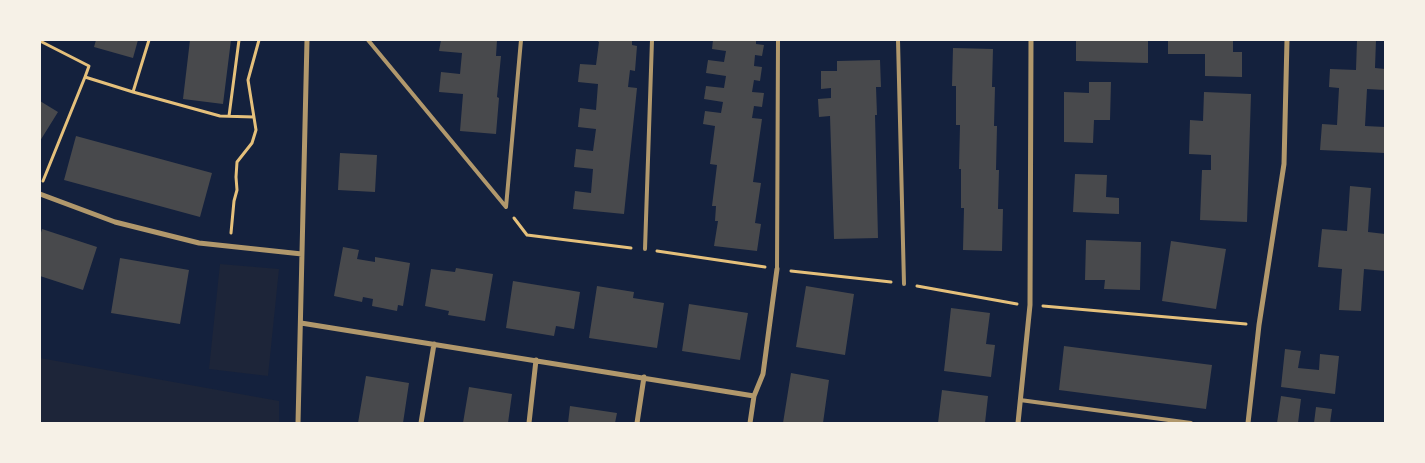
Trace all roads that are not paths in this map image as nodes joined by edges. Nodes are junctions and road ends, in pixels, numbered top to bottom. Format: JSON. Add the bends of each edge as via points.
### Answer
{"nodes":[{"id":1,"x":307,"y":40,"type":"edge"},
{"id":2,"x":368,"y":40,"type":"edge"},
{"id":3,"x":521,"y":40,"type":"edge"},
{"id":4,"x":652,"y":40,"type":"edge"},
{"id":5,"x":778,"y":40,"type":"edge"},
{"id":6,"x":898,"y":40,"type":"edge"},
{"id":7,"x":1031,"y":40,"type":"edge"},
{"id":8,"x":1287,"y":40,"type":"edge"},
{"id":9,"x":40,"y":194,"type":"edge"},
{"id":10,"x":645,"y":249,"type":"road end"},
{"id":11,"x":302,"y":254,"type":"junction"},
{"id":12,"x":777,"y":269,"type":"joint"},
{"id":13,"x":904,"y":284,"type":"road end"},
{"id":14,"x":301,"y":323,"type":"junction"},
{"id":15,"x":434,"y":344,"type":"junction"},
{"id":16,"x":536,"y":360,"type":"junction"},
{"id":17,"x":644,"y":377,"type":"junction"},
{"id":18,"x":754,"y":396,"type":"junction"},
{"id":19,"x":1020,"y":400,"type":"junction"},
{"id":20,"x":298,"y":423,"type":"edge"},
{"id":21,"x":421,"y":423,"type":"edge"},
{"id":22,"x":529,"y":423,"type":"edge"},
{"id":23,"x":637,"y":423,"type":"edge"},
{"id":24,"x":750,"y":423,"type":"edge"},
{"id":25,"x":1018,"y":423,"type":"edge"},
{"id":26,"x":1191,"y":423,"type":"edge"},
{"id":27,"x":1248,"y":423,"type":"edge"}],
"edges":[{"from":1,"to":11,"type":"street"},
{"from":2,"to":3,"type":"lane","via":[[506,207]]},
{"from":4,"to":10,"type":"lane"},
{"from":5,"to":12,"type":"lane"},
{"from":6,"to":13,"type":"lane"},
{"from":7,"to":19,"type":"street","via":[[1030,305]]},
{"from":8,"to":27,"type":"street","via":[[1284,164],[1259,325]]},
{"from":9,"to":11,"type":"street","via":[[115,222],[199,243]]},
{"from":11,"to":14,"type":"street"},
{"from":12,"to":18,"type":"street","via":[[764,374]]},
{"from":14,"to":15,"type":"street"},
{"from":14,"to":20,"type":"street"},
{"from":15,"to":16,"type":"street"},
{"from":15,"to":21,"type":"street"},
{"from":16,"to":17,"type":"street"},
{"from":16,"to":22,"type":"street"},
{"from":17,"to":18,"type":"street"},
{"from":17,"to":23,"type":"street"},
{"from":18,"to":24,"type":"street"},
{"from":19,"to":25,"type":"street"},
{"from":19,"to":26,"type":"lane"}]}
